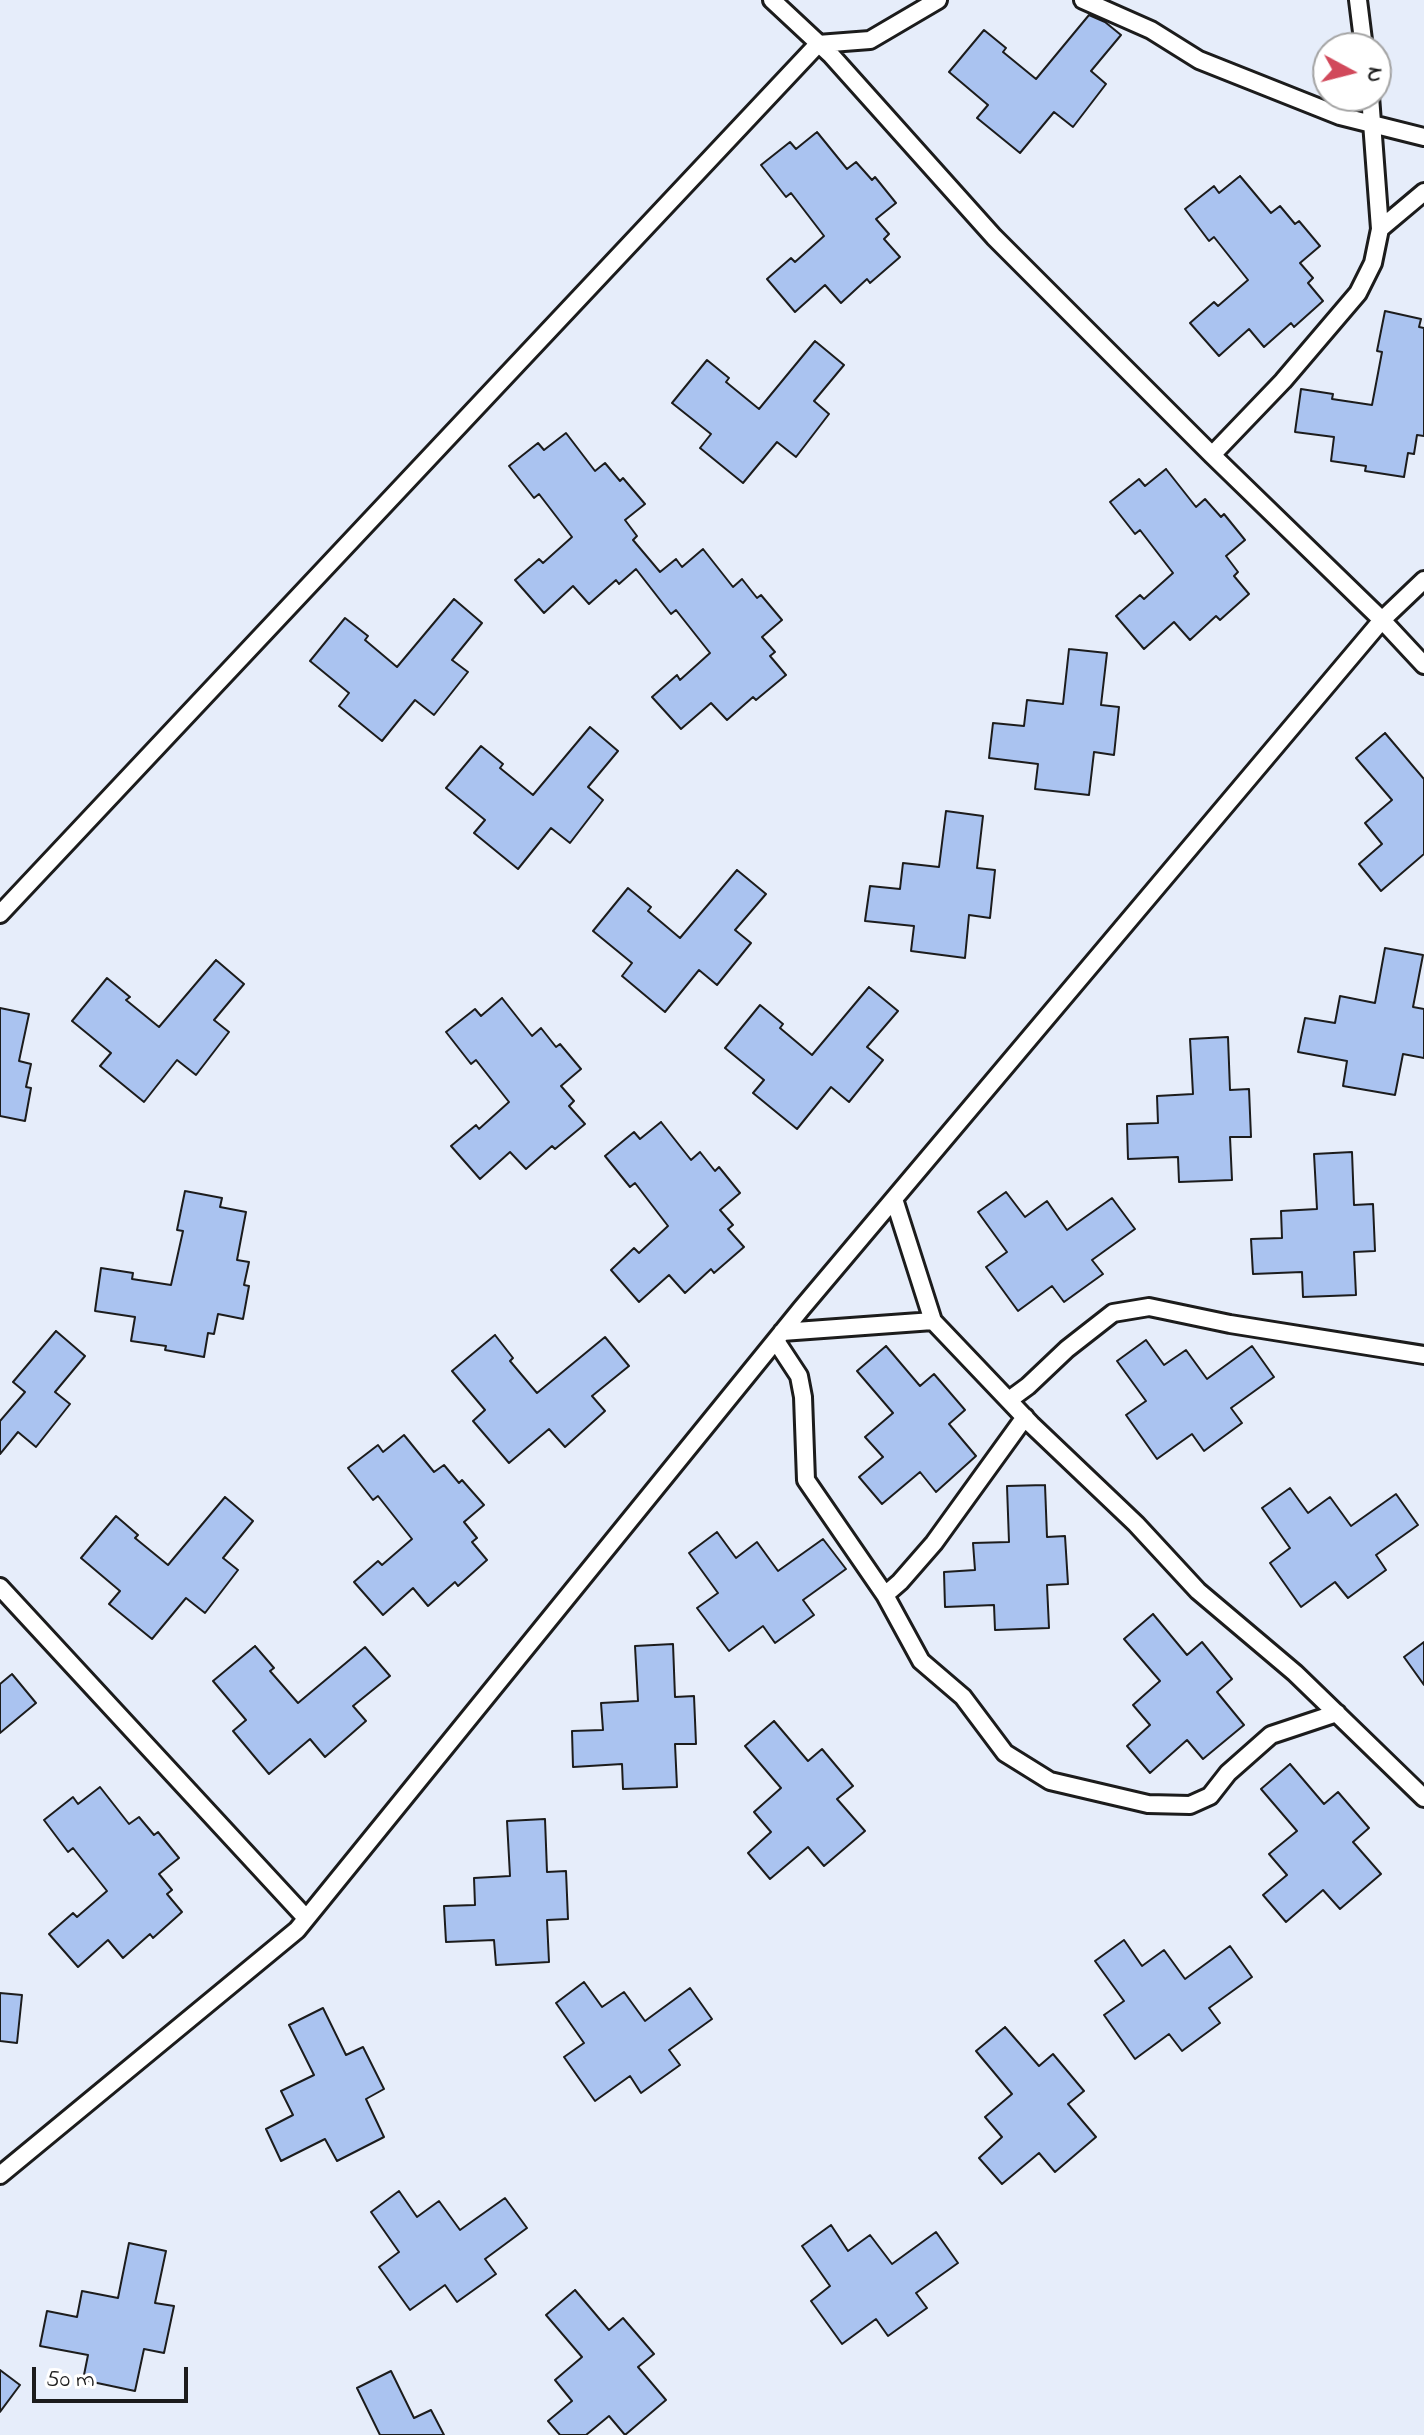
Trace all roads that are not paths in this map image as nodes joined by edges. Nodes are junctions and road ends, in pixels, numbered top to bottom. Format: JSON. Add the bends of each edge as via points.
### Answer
{"nodes":[{"id":1,"x":772,"y":0,"type":"edge"},
{"id":2,"x":938,"y":0,"type":"edge"},
{"id":3,"x":1083,"y":0,"type":"edge"},
{"id":4,"x":1358,"y":0,"type":"edge"},
{"id":5,"x":1362,"y":32,"type":"edge"},
{"id":6,"x":818,"y":44,"type":"junction"},
{"id":7,"x":1372,"y":112,"type":"edge"},
{"id":8,"x":1373,"y":125,"type":"junction"},
{"id":9,"x":1424,"y":137,"type":"edge"},
{"id":10,"x":1424,"y":192,"type":"edge"},
{"id":11,"x":1380,"y":229,"type":"junction"},
{"id":12,"x":1212,"y":455,"type":"junction"},
{"id":13,"x":1424,"y":580,"type":"edge"},
{"id":14,"x":1382,"y":620,"type":"junction"},
{"id":15,"x":1424,"y":665,"type":"edge"},
{"id":16,"x":0,"y":914,"type":"edge"},
{"id":17,"x":894,"y":1199,"type":"junction"},
{"id":18,"x":933,"y":1321,"type":"junction"},
{"id":19,"x":779,"y":1336,"type":"junction"},
{"id":20,"x":1424,"y":1355,"type":"edge"},
{"id":21,"x":1009,"y":1400,"type":"junction"},
{"id":22,"x":1025,"y":1417,"type":"junction"},
{"id":23,"x":0,"y":1587,"type":"edge"},
{"id":24,"x":885,"y":1595,"type":"junction"},
{"id":25,"x":1337,"y":1713,"type":"junction"},
{"id":26,"x":1424,"y":1798,"type":"edge"},
{"id":27,"x":306,"y":1918,"type":"junction"},
{"id":28,"x":0,"y":2175,"type":"edge"}],
"edges":[{"from":1,"to":6,"type":"street"},
{"from":2,"to":6,"type":"street","via":[[870,40]]},
{"from":3,"to":8,"type":"street","via":[[1151,30],[1199,60]]},
{"from":4,"to":5,"type":"street"},
{"from":6,"to":12,"type":"street","via":[[994,237]]},
{"from":6,"to":16,"type":"street"},
{"from":7,"to":8,"type":"street"},
{"from":8,"to":9,"type":"street"},
{"from":8,"to":11,"type":"street"},
{"from":10,"to":11,"type":"street"},
{"from":11,"to":12,"type":"street","via":[[1373,263],[1358,293]]},
{"from":12,"to":14,"type":"street"},
{"from":13,"to":14,"type":"street"},
{"from":14,"to":15,"type":"street"},
{"from":14,"to":17,"type":"street"},
{"from":17,"to":18,"type":"street"},
{"from":17,"to":19,"type":"street"},
{"from":18,"to":19,"type":"street"},
{"from":18,"to":21,"type":"street"},
{"from":19,"to":24,"type":"street","via":[[803,1397],[806,1480]]},
{"from":19,"to":27,"type":"street"},
{"from":20,"to":21,"type":"street","via":[[1149,1307],[1113,1313]]},
{"from":21,"to":22,"type":"street"},
{"from":22,"to":24,"type":"street","via":[[934,1543]]},
{"from":22,"to":25,"type":"street","via":[[1198,1591]]},
{"from":23,"to":27,"type":"street"},
{"from":24,"to":25,"type":"street","via":[[921,1661],[963,1697],[1005,1753],[1050,1781],[1148,1804],[1190,1805],[1210,1796],[1271,1735]]},
{"from":25,"to":26,"type":"street"},
{"from":27,"to":28,"type":"street"}]}
